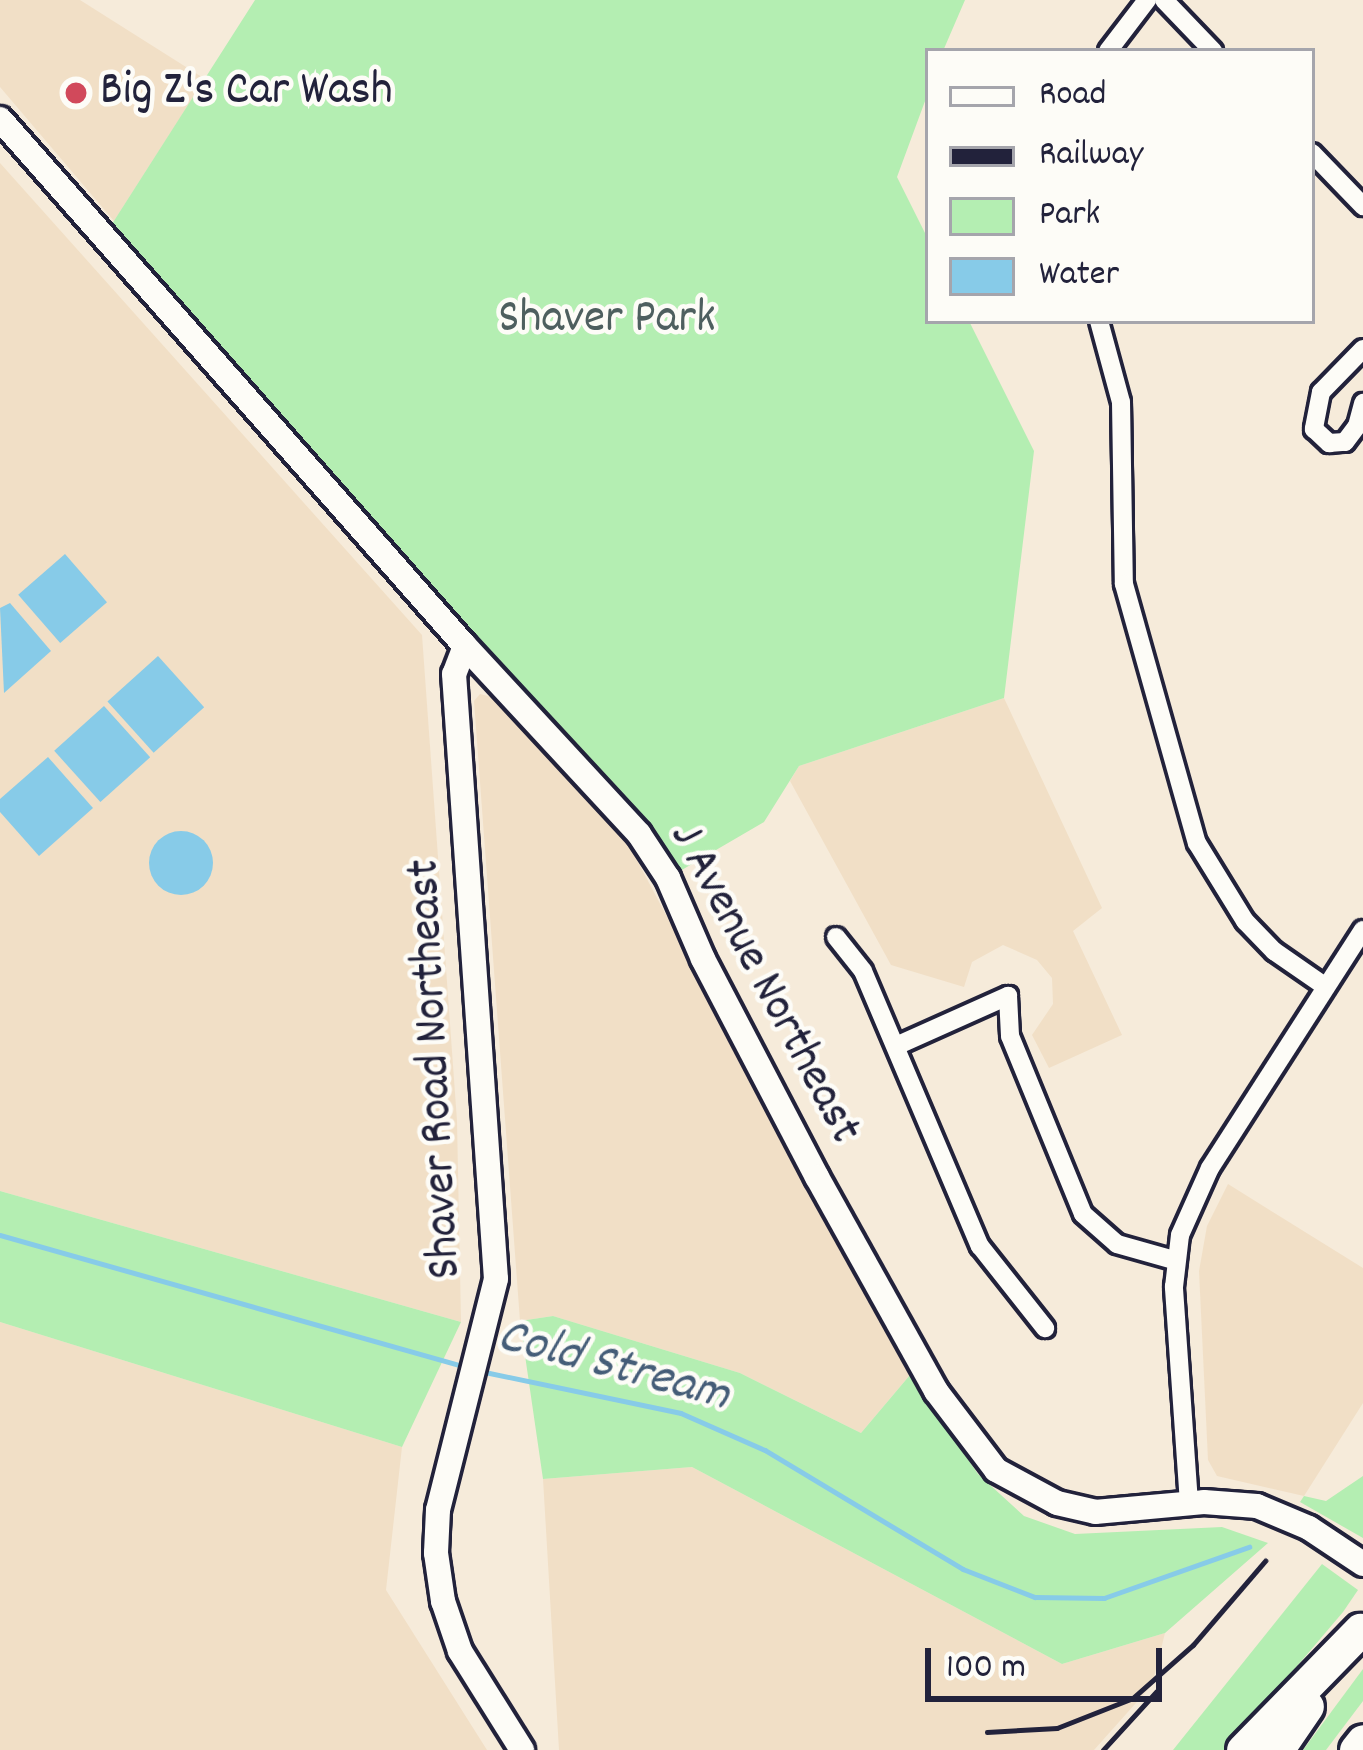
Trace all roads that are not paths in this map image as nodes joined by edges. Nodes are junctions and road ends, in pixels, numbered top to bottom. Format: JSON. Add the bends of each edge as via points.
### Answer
{"nodes":[{"id":1,"x":1147,"y":0,"type":"edge"},
{"id":2,"x":1164,"y":0,"type":"edge"},
{"id":3,"x":1110,"y":48,"type":"edge"},
{"id":4,"x":1211,"y":48,"type":"edge"},
{"id":5,"x":0,"y":119,"type":"edge"},
{"id":6,"x":1315,"y":156,"type":"edge"},
{"id":7,"x":1363,"y":206,"type":"edge"},
{"id":8,"x":1100,"y":324,"type":"edge"},
{"id":9,"x":1358,"y":357,"type":"edge"},
{"id":10,"x":1363,"y":400,"type":"edge"},
{"id":11,"x":465,"y":646,"type":"junction"},
{"id":12,"x":1363,"y":930,"type":"edge"},
{"id":13,"x":836,"y":937,"type":"dead end"},
{"id":14,"x":1326,"y":988,"type":"junction"},
{"id":15,"x":896,"y":1046,"type":"junction"},
{"id":16,"x":1174,"y":1260,"type":"junction"},
{"id":17,"x":1045,"y":1328,"type":"dead end"},
{"id":18,"x":1189,"y":1503,"type":"junction"},
{"id":19,"x":1363,"y":1564,"type":"edge"},
{"id":20,"x":1362,"y":1628,"type":"edge"},
{"id":21,"x":1363,"y":1741,"type":"edge"},
{"id":22,"x":522,"y":1750,"type":"edge"},
{"id":23,"x":1243,"y":1750,"type":"edge"},
{"id":24,"x":1276,"y":1750,"type":"edge"},
{"id":25,"x":1357,"y":1750,"type":"edge"}],
"edges":[{"from":1,"to":3,"type":"street"},
{"from":2,"to":4,"type":"street"},
{"from":5,"to":11,"type":"street","name":"J Avenue Northeast"},
{"from":6,"to":7,"type":"street"},
{"from":8,"to":14,"type":"street","via":[[1121,402],[1124,584],[1193,832],[1245,921]]},
{"from":9,"to":10,"type":"street"},
{"from":9,"to":10,"type":"street","via":[[1321,392],[1314,429],[1329,443],[1345,442]]},
{"from":11,"to":18,"type":"street","name":"J Avenue Northeast","via":[[649,848],[817,1178],[971,1442],[996,1471],[1058,1503],[1095,1512]]},
{"from":11,"to":22,"type":"street","name":"Shaver Road Northeast","via":[[454,674],[496,1265],[436,1553],[460,1651]]},
{"from":12,"to":14,"type":"street"},
{"from":13,"to":15,"type":"street","via":[[863,971]]},
{"from":14,"to":16,"type":"street","via":[[1210,1168]]},
{"from":15,"to":16,"type":"street","via":[[1008,996],[1010,1036],[1083,1214],[1117,1244]]},
{"from":15,"to":17,"type":"street","via":[[980,1246]]},
{"from":16,"to":18,"type":"street"},
{"from":18,"to":19,"type":"street","name":"J Avenue Northeast","via":[[1257,1506]]},
{"from":20,"to":23,"type":"highway"},
{"from":20,"to":24,"type":"highway"},
{"from":21,"to":25,"type":"highway"}]}
